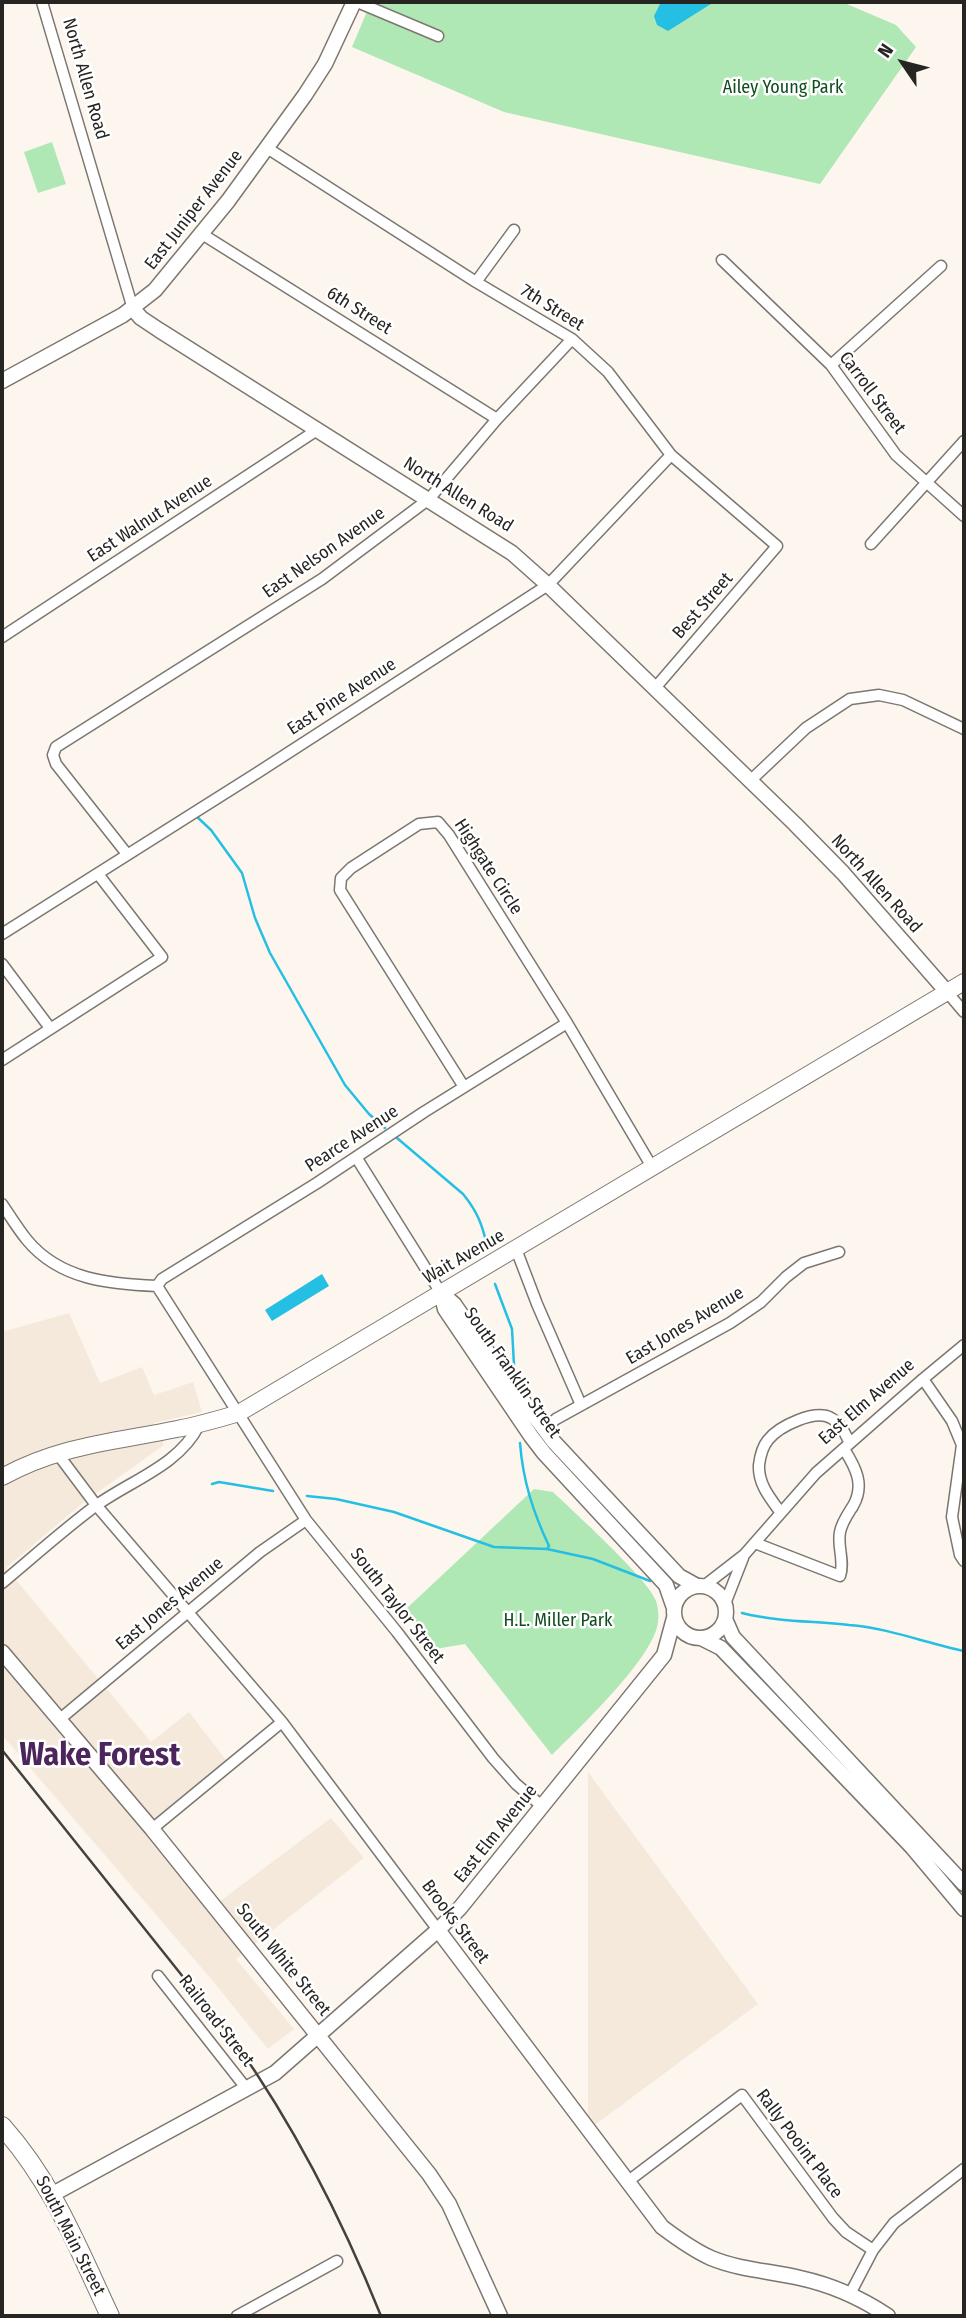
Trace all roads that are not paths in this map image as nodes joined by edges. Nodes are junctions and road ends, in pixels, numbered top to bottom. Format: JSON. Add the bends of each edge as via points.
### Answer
{"nodes":[{"id":1,"x":42,"y":2,"type":"edge"},
{"id":2,"x":356,"y":2,"type":"edge"},
{"id":3,"x":438,"y":36,"type":"dead end"},
{"id":4,"x":267,"y":148,"type":"junction"},
{"id":5,"x":514,"y":229,"type":"dead end"},
{"id":6,"x":202,"y":234,"type":"junction"},
{"id":7,"x":722,"y":260,"type":"dead end"},
{"id":8,"x":941,"y":267,"type":"dead end"},
{"id":9,"x":476,"y":282,"type":"junction"},
{"id":10,"x":133,"y":309,"type":"junction"},
{"id":11,"x":572,"y":339,"type":"junction"},
{"id":12,"x":831,"y":365,"type":"junction"},
{"id":13,"x":2,"y":381,"type":"edge"},
{"id":14,"x":497,"y":419,"type":"junction"},
{"id":15,"x":317,"y":430,"type":"junction"},
{"id":16,"x":964,"y":441,"type":"edge"},
{"id":17,"x":671,"y":455,"type":"junction"},
{"id":18,"x":926,"y":482,"type":"junction"},
{"id":19,"x":429,"y":499,"type":"junction"},
{"id":20,"x":964,"y":516,"type":"edge"},
{"id":21,"x":872,"y":544,"type":"dead end"},
{"id":22,"x":777,"y":546,"type":"joint"},
{"id":23,"x":548,"y":585,"type":"junction"},
{"id":24,"x":2,"y":637,"type":"edge"},
{"id":25,"x":655,"y":688,"type":"junction"},
{"id":26,"x":964,"y":729,"type":"edge"},
{"id":27,"x":750,"y":781,"type":"junction"},
{"id":28,"x":127,"y":854,"type":"junction"},
{"id":29,"x":98,"y":874,"type":"junction"},
{"id":30,"x":2,"y":933,"type":"edge"},
{"id":31,"x":2,"y":964,"type":"edge"},
{"id":32,"x":964,"y":982,"type":"edge"},
{"id":33,"x":947,"y":992,"type":"junction"},
{"id":34,"x":964,"y":1012,"type":"edge"},
{"id":35,"x":566,"y":1023,"type":"junction"},
{"id":36,"x":50,"y":1028,"type":"junction"},
{"id":37,"x":2,"y":1059,"type":"edge"},
{"id":38,"x":464,"y":1087,"type":"junction"},
{"id":39,"x":356,"y":1157,"type":"junction"},
{"id":40,"x":652,"y":1167,"type":"junction"},
{"id":41,"x":2,"y":1204,"type":"edge"},
{"id":42,"x":516,"y":1249,"type":"junction"},
{"id":43,"x":839,"y":1252,"type":"dead end"},
{"id":44,"x":157,"y":1286,"type":"junction"},
{"id":45,"x":441,"y":1293,"type":"junction"},
{"id":46,"x":964,"y":1346,"type":"edge"},
{"id":47,"x":923,"y":1378,"type":"junction"},
{"id":48,"x":580,"y":1405,"type":"junction"},
{"id":49,"x":239,"y":1413,"type":"junction"},
{"id":50,"x":199,"y":1424,"type":"junction"},
{"id":51,"x":544,"y":1429,"type":"junction"},
{"id":52,"x":963,"y":1445,"type":"edge"},
{"id":53,"x":847,"y":1446,"type":"junction"},
{"id":54,"x":57,"y":1453,"type":"junction"},
{"id":55,"x":2,"y":1478,"type":"edge"},
{"id":56,"x":96,"y":1505,"type":"junction"},
{"id":57,"x":781,"y":1513,"type":"junction"},
{"id":58,"x":306,"y":1520,"type":"junction"},
{"id":59,"x":755,"y":1544,"type":"junction"},
{"id":60,"x":744,"y":1555,"type":"junction"},
{"id":61,"x":964,"y":1561,"type":"edge"},
{"id":62,"x":2,"y":1583,"type":"edge"},
{"id":63,"x":701,"y":1586,"type":"junction"},
{"id":64,"x":725,"y":1604,"type":"junction"},
{"id":65,"x":188,"y":1612,"type":"junction"},
{"id":66,"x":674,"y":1613,"type":"junction"},
{"id":67,"x":725,"y":1619,"type":"junction"},
{"id":68,"x":696,"y":1637,"type":"junction"},
{"id":69,"x":2,"y":1651,"type":"edge"},
{"id":70,"x":664,"y":1655,"type":"junction"},
{"id":71,"x":60,"y":1718,"type":"junction"},
{"id":72,"x":282,"y":1722,"type":"junction"},
{"id":73,"x":543,"y":1807,"type":"junction"},
{"id":74,"x":152,"y":1829,"type":"junction"},
{"id":75,"x":964,"y":1884,"type":"edge"},
{"id":76,"x":964,"y":1909,"type":"edge"},
{"id":77,"x":438,"y":1930,"type":"junction"},
{"id":78,"x":158,"y":1976,"type":"dead end"},
{"id":79,"x":319,"y":2035,"type":"junction"},
{"id":80,"x":246,"y":2088,"type":"junction"},
{"id":81,"x":2,"y":2126,"type":"edge"},
{"id":82,"x":964,"y":2169,"type":"edge"},
{"id":83,"x":627,"y":2182,"type":"junction"},
{"id":84,"x":52,"y":2194,"type":"junction"},
{"id":85,"x":873,"y":2250,"type":"junction"},
{"id":86,"x":337,"y":2261,"type":"dead end"},
{"id":87,"x":850,"y":2294,"type":"junction"},
{"id":88,"x":110,"y":2316,"type":"edge"},
{"id":89,"x":237,"y":2316,"type":"edge"},
{"id":90,"x":500,"y":2316,"type":"edge"},
{"id":91,"x":888,"y":2316,"type":"edge"}],
"edges":[{"from":1,"to":10,"type":"street","name":"North Allen Road"},
{"from":2,"to":3,"type":"street"},
{"from":2,"to":4,"type":"street","name":"East Juniper Avenue","via":[[325,64]]},
{"from":4,"to":6,"type":"street","name":"East Juniper Avenue"},
{"from":4,"to":9,"type":"street","name":"7th Street"},
{"from":5,"to":9,"type":"street"},
{"from":6,"to":10,"type":"street","name":"East Juniper Avenue"},
{"from":6,"to":14,"type":"street","name":"6th Street"},
{"from":7,"to":12,"type":"street","name":"Carroll Street"},
{"from":8,"to":12,"type":"street"},
{"from":9,"to":11,"type":"street","name":"7th Street"},
{"from":10,"to":13,"type":"street","name":"East Juniper Avenue"},
{"from":10,"to":15,"type":"street","name":"North Allen Road"},
{"from":11,"to":14,"type":"street","name":"East Nelson Avenue"},
{"from":11,"to":17,"type":"street","name":"7th Street","via":[[608,372]]},
{"from":12,"to":18,"type":"street","name":"Carroll Street","via":[[896,455]]},
{"from":14,"to":19,"type":"street","name":"East Nelson Avenue"},
{"from":15,"to":19,"type":"street","name":"North Allen Road"},
{"from":15,"to":24,"type":"street","name":"East Walnut Avenue"},
{"from":16,"to":18,"type":"street"},
{"from":17,"to":22,"type":"street","name":"7th Street"},
{"from":17,"to":23,"type":"street","name":"East Pine Avenue"},
{"from":18,"to":20,"type":"street","name":"Carroll Street"},
{"from":18,"to":21,"type":"street"},
{"from":19,"to":23,"type":"street","name":"North Allen Road","via":[[504,547]]},
{"from":19,"to":28,"type":"street","name":"East Nelson Avenue","via":[[322,579],[56,747],[56,764]]},
{"from":22,"to":25,"type":"street","name":"Best Street"},
{"from":23,"to":25,"type":"street","name":"North Allen Road"},
{"from":23,"to":28,"type":"street","name":"East Pine Avenue"},
{"from":25,"to":27,"type":"street","name":"North Allen Road"},
{"from":26,"to":27,"type":"street","via":[[903,700],[879,695],[850,699],[806,727]]},
{"from":27,"to":33,"type":"street","name":"North Allen Road","via":[[843,873]]},
{"from":28,"to":29,"type":"street","name":"East Pine Avenue"},
{"from":29,"to":30,"type":"street","name":"East Pine Avenue"},
{"from":29,"to":36,"type":"street","via":[[162,957]]},
{"from":31,"to":36,"type":"street"},
{"from":32,"to":33,"type":"main road","name":"Wait Avenue"},
{"from":33,"to":34,"type":"street"},
{"from":33,"to":40,"type":"main road","name":"Wait Avenue"},
{"from":35,"to":38,"type":"street","name":"Pearce Avenue"},
{"from":35,"to":38,"type":"street","name":"Highgate Circle","via":[[449,835],[438,822],[419,824],[351,869],[341,878],[340,890]]},
{"from":35,"to":40,"type":"street","name":"Highgate Circle"},
{"from":36,"to":37,"type":"street"},
{"from":38,"to":39,"type":"street","name":"Pearce Avenue"},
{"from":39,"to":44,"type":"street","name":"Pearce Avenue"},
{"from":39,"to":45,"type":"street"},
{"from":40,"to":42,"type":"main road","name":"Wait Avenue"},
{"from":41,"to":44,"type":"street","via":[[34,1247],[71,1273],[116,1284]]},
{"from":42,"to":45,"type":"main road","name":"Wait Avenue"},
{"from":42,"to":48,"type":"street"},
{"from":43,"to":48,"type":"street","name":"East Jones Avenue","via":[[804,1264],[730,1323]]},
{"from":44,"to":49,"type":"street","name":"South Taylor Street"},
{"from":45,"to":49,"type":"main road","name":"Wait Avenue"},
{"from":45,"to":51,"type":"street","name":"South Franklin Street","via":[[454,1304]]},
{"from":45,"to":66,"type":"street","name":"South Franklin Street","via":[[445,1309],[531,1436],[666,1585]]},
{"from":46,"to":47,"type":"street","name":"East Elm Avenue"},
{"from":47,"to":52,"type":"street"},
{"from":47,"to":53,"type":"street","name":"East Elm Avenue"},
{"from":48,"to":51,"type":"street","name":"East Jones Avenue"},
{"from":49,"to":50,"type":"main road","name":"Wait Avenue"},
{"from":49,"to":58,"type":"street","name":"South Taylor Street"},
{"from":50,"to":54,"type":"main road","name":"Wait Avenue"},
{"from":50,"to":56,"type":"street","via":[[181,1451]]},
{"from":51,"to":63,"type":"street","name":"South Franklin Street","via":[[679,1576]]},
{"from":52,"to":61,"type":"street","via":[[952,1517]]},
{"from":53,"to":57,"type":"street","name":"East Elm Avenue","via":[[816,1472]]},
{"from":53,"to":57,"type":"street","via":[[838,1423],[816,1414],[768,1439],[761,1453],[761,1482]]},
{"from":53,"to":59,"type":"street","via":[[859,1491],[841,1530],[840,1576]]},
{"from":54,"to":55,"type":"main road","name":"Wait Avenue"},
{"from":54,"to":56,"type":"street","name":"Brooks Street"},
{"from":56,"to":62,"type":"street"},
{"from":56,"to":65,"type":"street","name":"Brooks Street"},
{"from":57,"to":59,"type":"street","name":"East Elm Avenue"},
{"from":58,"to":65,"type":"street","name":"East Jones Avenue"},
{"from":58,"to":73,"type":"street","name":"South Taylor Street","via":[[493,1758]]},
{"from":59,"to":60,"type":"street","name":"East Elm Avenue"},
{"from":60,"to":63,"type":"street","name":"East Elm Avenue"},
{"from":60,"to":64,"type":"street","name":"East Elm Avenue"},
{"from":63,"to":64,"type":"street","via":[[717,1591]]},
{"from":63,"to":66,"type":"street","via":[[682,1592]]},
{"from":64,"to":67,"type":"street"},
{"from":65,"to":71,"type":"street","name":"East Jones Avenue"},
{"from":65,"to":72,"type":"street","name":"Brooks Street"},
{"from":66,"to":68,"type":"street","via":[[677,1626]]},
{"from":66,"to":70,"type":"street","name":"East Elm Avenue"},
{"from":67,"to":68,"type":"street","via":[[717,1632]]},
{"from":67,"to":75,"type":"street","via":[[733,1637]]},
{"from":68,"to":70,"type":"street","name":"East Elm Avenue"},
{"from":68,"to":76,"type":"street","via":[[721,1648],[912,1847]]},
{"from":69,"to":71,"type":"street","name":"South White Street"},
{"from":70,"to":73,"type":"street","name":"East Elm Avenue"},
{"from":71,"to":74,"type":"street","name":"South White Street"},
{"from":72,"to":74,"type":"street"},
{"from":72,"to":77,"type":"street","name":"Brooks Street"},
{"from":73,"to":77,"type":"street","name":"East Elm Avenue"},
{"from":74,"to":79,"type":"street","name":"South White Street"},
{"from":77,"to":79,"type":"street","name":"East Elm Avenue"},
{"from":77,"to":83,"type":"street","name":"Brooks Street"},
{"from":78,"to":80,"type":"street","name":"Railroad Street"},
{"from":79,"to":80,"type":"street","name":"East Elm Avenue","via":[[275,2073]]},
{"from":79,"to":90,"type":"street","name":"South White Street","via":[[439,2188]]},
{"from":80,"to":84,"type":"street","name":"East Elm Avenue"},
{"from":81,"to":84,"type":"main road","name":"South Main Street"},
{"from":82,"to":85,"type":"street","via":[[894,2223]]},
{"from":83,"to":85,"type":"street","name":"Rally Pooint Place","via":[[742,2095],[833,2218]]},
{"from":83,"to":87,"type":"street","name":"Brooks Street","via":[[662,2227],[713,2259],[802,2278]]},
{"from":84,"to":88,"type":"main road","name":"South Main Street"},
{"from":85,"to":87,"type":"street"},
{"from":86,"to":89,"type":"street"},
{"from":87,"to":91,"type":"street","name":"Brooks Street"}]}
